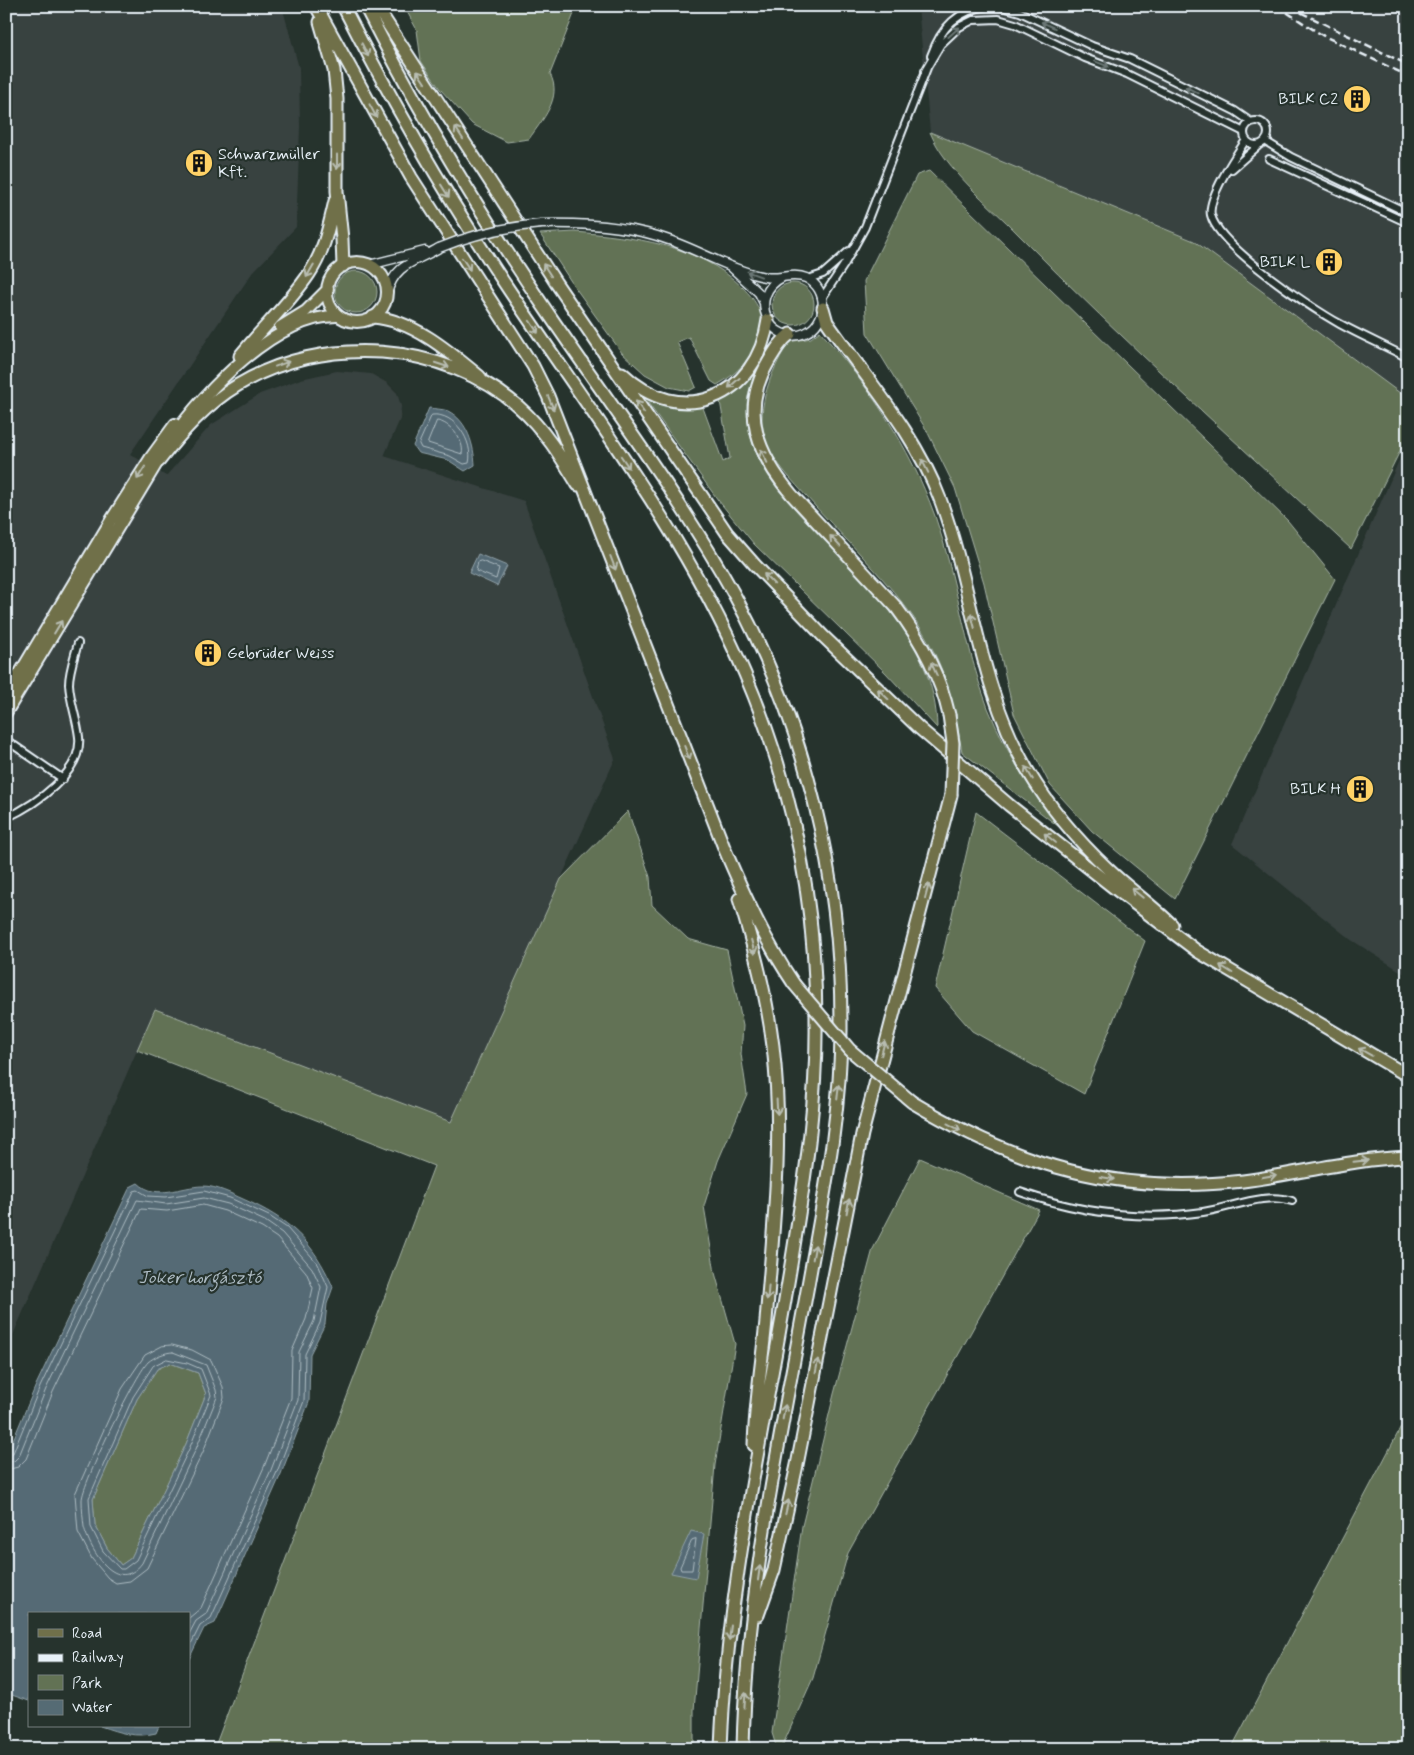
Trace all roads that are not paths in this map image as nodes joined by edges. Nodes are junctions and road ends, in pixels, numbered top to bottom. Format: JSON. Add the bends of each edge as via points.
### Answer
{"nodes":[{"id":1,"x":316,"y":6,"type":"edge"},
{"id":2,"x":343,"y":6,"type":"edge"},
{"id":3,"x":365,"y":6,"type":"edge"},
{"id":4,"x":376,"y":6,"type":"edge"},
{"id":5,"x":988,"y":6,"type":"edge"},
{"id":6,"x":998,"y":6,"type":"edge"},
{"id":7,"x":925,"y":71,"type":"junction"},
{"id":8,"x":1250,"y":122,"type":"junction"},
{"id":9,"x":1244,"y":132,"type":"junction"},
{"id":10,"x":1246,"y":140,"type":"junction"},
{"id":11,"x":1262,"y":143,"type":"junction"},
{"id":12,"x":1269,"y":160,"type":"dead end"},
{"id":13,"x":1223,"y":180,"type":"junction"},
{"id":14,"x":337,"y":191,"type":"junction"},
{"id":15,"x":1408,"y":213,"type":"edge"},
{"id":16,"x":1408,"y":224,"type":"edge"},
{"id":17,"x":854,"y":247,"type":"junction"},
{"id":18,"x":439,"y":248,"type":"junction"},
{"id":19,"x":726,"y":264,"type":"junction"},
{"id":20,"x":369,"y":265,"type":"junction"},
{"id":21,"x":342,"y":266,"type":"junction"},
{"id":22,"x":783,"y":277,"type":"junction"},
{"id":23,"x":808,"y":279,"type":"junction"},
{"id":24,"x":328,"y":288,"type":"junction"},
{"id":25,"x":387,"y":294,"type":"junction"},
{"id":26,"x":823,"y":303,"type":"junction"},
{"id":27,"x":764,"y":304,"type":"junction"},
{"id":28,"x":339,"y":316,"type":"junction"},
{"id":29,"x":373,"y":317,"type":"junction"},
{"id":30,"x":768,"y":320,"type":"junction"},
{"id":31,"x":790,"y":334,"type":"junction"},
{"id":32,"x":603,"y":354,"type":"junction"},
{"id":33,"x":240,"y":356,"type":"junction"},
{"id":34,"x":1408,"y":358,"type":"edge"},
{"id":35,"x":492,"y":388,"type":"junction"},
{"id":36,"x":159,"y":461,"type":"junction"},
{"id":37,"x":596,"y":517,"type":"junction"},
{"id":38,"x":78,"y":643,"type":"dead end"},
{"id":39,"x":6,"y":696,"type":"edge"},
{"id":40,"x":6,"y":713,"type":"edge"},
{"id":41,"x":6,"y":740,"type":"edge"},
{"id":42,"x":63,"y":779,"type":"junction"},
{"id":43,"x":6,"y":818,"type":"edge"},
{"id":44,"x":725,"y":850,"type":"junction"},
{"id":45,"x":1198,"y":951,"type":"junction"},
{"id":46,"x":1408,"y":1076,"type":"edge"},
{"id":47,"x":1408,"y":1157,"type":"edge"},
{"id":48,"x":1020,"y":1192,"type":"dead end"},
{"id":49,"x":1292,"y":1201,"type":"dead end"},
{"id":50,"x":753,"y":1482,"type":"junction"},
{"id":51,"x":750,"y":1638,"type":"junction"},
{"id":52,"x":721,"y":1749,"type":"edge"},
{"id":53,"x":743,"y":1749,"type":"edge"}],
"edges":[{"from":1,"to":14,"type":"highway","one_way":true,"via":[[334,70]]},
{"from":1,"to":37,"type":"highway","one_way":true,"via":[[411,177],[533,366]]},
{"from":2,"to":50,"type":"highway","one_way":true,"via":[[416,142],[463,219],[635,476],[698,580],[744,670],[783,781],[803,868],[812,936],[816,1024],[814,1081],[803,1187]]},
{"from":51,"to":3,"type":"highway","one_way":true,"via":[[784,1414],[827,1182],[839,1080],[841,1022],[835,917],[817,818],[785,706],[736,599],[670,491],[478,206],[416,104]]},
{"from":32,"to":4,"type":"highway","one_way":true},
{"from":5,"to":7,"type":"street","via":[[970,8],[955,19],[937,39]]},
{"from":8,"to":6,"type":"street","one_way":true,"via":[[1235,111],[1130,59],[1092,46],[1020,12]]},
{"from":7,"to":9,"type":"street","one_way":true,"via":[[941,44],[959,27],[973,20],[998,19],[1127,74]]},
{"from":7,"to":17,"type":"street","via":[[878,195]]},
{"from":8,"to":9,"type":"street"},
{"from":8,"to":11,"type":"street","via":[[1260,121],[1266,126],[1269,134]]},
{"from":9,"to":10,"type":"street"},
{"from":10,"to":11,"type":"street","via":[[1252,145]]},
{"from":10,"to":13,"type":"street"},
{"from":11,"to":13,"type":"street","via":[[1236,164]]},
{"from":11,"to":15,"type":"street"},
{"from":12,"to":16,"type":"street"},
{"from":13,"to":34,"type":"street","via":[[1211,215],[1231,244],[1273,279],[1338,323]]},
{"from":14,"to":21,"type":"highway"},
{"from":14,"to":33,"type":"highway","one_way":true,"via":[[324,245],[310,272]]},
{"from":17,"to":23,"type":"street","via":[[823,274]]},
{"from":17,"to":26,"type":"street"},
{"from":18,"to":19,"type":"street","bridge":true,"via":[[495,229],[578,223],[622,228],[668,239]]},
{"from":18,"to":20,"type":"street"},
{"from":18,"to":25,"type":"street","via":[[402,268],[390,279]]},
{"from":22,"to":19,"type":"street","one_way":true,"via":[[765,278]]},
{"from":19,"to":27,"type":"street","via":[[759,293]]},
{"from":20,"to":21,"type":"main road","via":[[360,262]]},
{"from":20,"to":25,"type":"main road","via":[[383,277]]},
{"from":21,"to":24,"type":"main road","via":[[332,275]]},
{"from":22,"to":23,"type":"street"},
{"from":22,"to":27,"type":"street","via":[[769,288]]},
{"from":23,"to":26,"type":"street","via":[[817,287]]},
{"from":24,"to":28,"type":"main road","via":[[330,304]]},
{"from":24,"to":33,"type":"main road","via":[[306,311]]},
{"from":25,"to":29,"type":"main road","via":[[385,303]]},
{"from":26,"to":31,"type":"street","via":[[821,316],[812,329]]},
{"from":45,"to":26,"type":"highway","one_way":true,"via":[[1154,906],[1110,871],[1077,838],[1028,771],[988,682],[940,499],[925,464],[886,399],[827,322]]},
{"from":27,"to":30,"type":"street"},
{"from":28,"to":29,"type":"main road","via":[[360,322]]},
{"from":28,"to":36,"type":"main road","via":[[327,315],[290,328],[242,362],[188,418]]},
{"from":29,"to":35,"type":"highway","via":[[391,318],[460,361]]},
{"from":30,"to":31,"type":"street","via":[[776,330]]},
{"from":30,"to":32,"type":"highway","one_way":true,"via":[[763,344],[737,383],[722,394],[697,402],[660,399],[636,386]]},
{"from":51,"to":31,"type":"highway","one_way":true,"bridge":true,"via":[[774,1570],[862,1134],[951,795],[953,743],[938,677],[911,627],[792,495],[762,451],[754,419],[758,384],[782,340]]},
{"from":45,"to":32,"type":"highway","one_way":true,"via":[[1113,888],[946,752],[824,637],[728,533]]},
{"from":33,"to":39,"type":"main road","one_way":true,"via":[[197,398],[151,457]]},
{"from":36,"to":35,"type":"highway","one_way":true,"via":[[188,425],[220,397],[275,366],[306,357],[375,351],[402,354],[446,365]]},
{"from":35,"to":37,"type":"highway","via":[[535,422],[554,446]]},
{"from":40,"to":36,"type":"main road","one_way":true},
{"from":37,"to":44,"type":"highway","one_way":true},
{"from":38,"to":42,"type":"street","via":[[69,682],[79,739],[76,758]]},
{"from":41,"to":42,"type":"street"},
{"from":42,"to":43,"type":"street","via":[[25,809]]},
{"from":44,"to":47,"type":"highway","one_way":true,"bridge":true,"via":[[771,949],[794,984],[850,1050],[912,1102],[953,1127],[1008,1152],[1064,1170],[1133,1182],[1178,1185],[1243,1181],[1352,1162]]},
{"from":44,"to":50,"type":"highway","one_way":true,"via":[[761,979],[776,1081],[774,1228],[754,1417]]},
{"from":46,"to":45,"type":"highway","one_way":true},
{"from":48,"to":49,"type":"street","via":[[1068,1207],[1136,1216],[1204,1212],[1274,1197]]},
{"from":50,"to":52,"type":"highway","one_way":true,"via":[[733,1606]]},
{"from":53,"to":51,"type":"highway","one_way":true}]}
